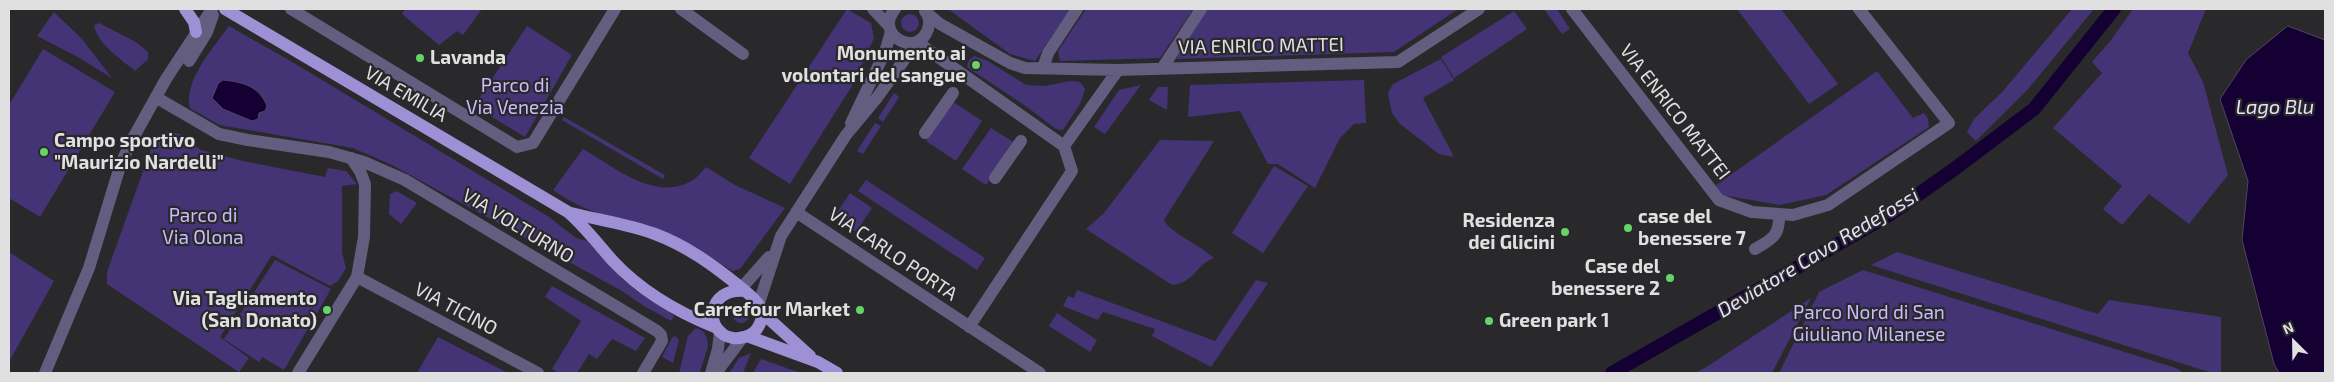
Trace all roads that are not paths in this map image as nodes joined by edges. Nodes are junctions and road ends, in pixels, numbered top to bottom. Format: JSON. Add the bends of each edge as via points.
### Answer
{"nodes":[{"id":1,"x":185,"y":9,"type":"edge"},
{"id":2,"x":214,"y":9,"type":"edge"},
{"id":3,"x":224,"y":9,"type":"edge"},
{"id":4,"x":291,"y":9,"type":"edge"},
{"id":5,"x":615,"y":9,"type":"edge"},
{"id":6,"x":681,"y":9,"type":"edge"},
{"id":7,"x":873,"y":9,"type":"edge"},
{"id":8,"x":895,"y":9,"type":"edge"},
{"id":9,"x":1077,"y":9,"type":"edge"},
{"id":10,"x":1201,"y":9,"type":"edge"},
{"id":11,"x":1479,"y":9,"type":"edge"},
{"id":12,"x":1572,"y":9,"type":"edge"},
{"id":13,"x":1859,"y":9,"type":"edge"},
{"id":14,"x":926,"y":10,"type":"edge"},
{"id":15,"x":890,"y":29,"type":"junction"},
{"id":16,"x":196,"y":32,"type":"junction"},
{"id":17,"x":917,"y":42,"type":"junction"},
{"id":18,"x":743,"y":54,"type":"dead end"},
{"id":19,"x":1163,"y":67,"type":"junction"},
{"id":20,"x":1043,"y":68,"type":"junction"},
{"id":21,"x":1090,"y":69,"type":"junction"},
{"id":22,"x":1118,"y":70,"type":"junction"},
{"id":23,"x":1105,"y":89,"type":"junction"},
{"id":24,"x":952,"y":93,"type":"dead end"},
{"id":25,"x":157,"y":98,"type":"junction"},
{"id":26,"x":925,"y":133,"type":"dead end"},
{"id":27,"x":846,"y":135,"type":"junction"},
{"id":28,"x":1021,"y":141,"type":"dead end"},
{"id":29,"x":1064,"y":146,"type":"junction"},
{"id":30,"x":350,"y":158,"type":"junction"},
{"id":31,"x":995,"y":178,"type":"dead end"},
{"id":32,"x":568,"y":212,"type":"junction"},
{"id":33,"x":796,"y":212,"type":"junction"},
{"id":34,"x":1779,"y":214,"type":"junction"},
{"id":35,"x":777,"y":246,"type":"junction"},
{"id":36,"x":1755,"y":249,"type":"dead end"},
{"id":37,"x":357,"y":277,"type":"junction"},
{"id":38,"x":740,"y":289,"type":"junction"},
{"id":39,"x":760,"y":306,"type":"junction"},
{"id":40,"x":968,"y":327,"type":"junction"},
{"id":41,"x":718,"y":329,"type":"junction"},
{"id":42,"x":745,"y":337,"type":"junction"},
{"id":43,"x":818,"y":362,"type":"junction"},
{"id":44,"x":44,"y":373,"type":"edge"},
{"id":45,"x":298,"y":373,"type":"edge"},
{"id":46,"x":538,"y":373,"type":"edge"},
{"id":47,"x":643,"y":373,"type":"edge"},
{"id":48,"x":711,"y":373,"type":"edge"},
{"id":49,"x":716,"y":373,"type":"edge"},
{"id":50,"x":837,"y":373,"type":"edge"},
{"id":51,"x":1040,"y":373,"type":"edge"}],
"edges":[{"from":1,"to":16,"type":"main road","via":[[194,22]]},
{"from":2,"to":16,"type":"street"},
{"from":2,"to":25,"type":"street","via":[[207,32],[174,84]]},
{"from":3,"to":32,"type":"main road","name":"VIA EMILIA"},
{"from":4,"to":5,"type":"street","via":[[516,147],[533,143]]},
{"from":6,"to":18,"type":"street"},
{"from":7,"to":15,"type":"street"},
{"from":8,"to":15,"type":"street","via":[[889,18]]},
{"from":9,"to":20,"type":"street","via":[[1048,53]]},
{"from":10,"to":19,"type":"street"},
{"from":11,"to":19,"type":"street","name":"VIA ENRICO MATTEI","via":[[1398,62]]},
{"from":12,"to":34,"type":"street","name":"VIA ENRICO MATTEI","via":[[1719,200],[1752,212]]},
{"from":13,"to":34,"type":"street","name":"VIA ENRICO MATTEI","via":[[1948,123],[1828,205],[1793,215]]},
{"from":14,"to":17,"type":"street","via":[[929,27]]},
{"from":14,"to":20,"type":"street","name":"VIA ENRICO MATTEI","via":[[940,24],[1010,63],[1025,68]]},
{"from":15,"to":17,"type":"street","via":[[901,42]]},
{"from":15,"to":27,"type":"street","via":[[885,52]]},
{"from":16,"to":25,"type":"street"},
{"from":17,"to":27,"type":"street"},
{"from":17,"to":29,"type":"street"},
{"from":19,"to":22,"type":"street","name":"VIA ENRICO MATTEI"},
{"from":20,"to":21,"type":"street","name":"VIA ENRICO MATTEI"},
{"from":21,"to":22,"type":"street","name":"VIA ENRICO MATTEI"},
{"from":21,"to":23,"type":"street"},
{"from":22,"to":23,"type":"street"},
{"from":23,"to":29,"type":"street"},
{"from":24,"to":26,"type":"street"},
{"from":25,"to":30,"type":"street","name":"VIA VOLTURNO","via":[[218,134]]},
{"from":25,"to":44,"type":"street","via":[[122,163],[89,268]]},
{"from":27,"to":33,"type":"street"},
{"from":28,"to":31,"type":"street"},
{"from":29,"to":40,"type":"street","via":[[1072,171]]},
{"from":30,"to":37,"type":"street","via":[[365,184],[364,237]]},
{"from":30,"to":47,"type":"street","name":"VIA VOLTURNO","via":[[405,180],[661,335],[660,345]]},
{"from":32,"to":38,"type":"main road","name":"VIA EMILIA","via":[[656,234],[724,272]]},
{"from":32,"to":41,"type":"main road","name":"VIA EMILIA","via":[[631,278],[677,310]]},
{"from":33,"to":35,"type":"street"},
{"from":33,"to":40,"type":"street","name":"VIA CARLO PORTA"},
{"from":34,"to":36,"type":"street","via":[[1779,226],[1773,238]]},
{"from":35,"to":38,"type":"street"},
{"from":35,"to":39,"type":"street"},
{"from":37,"to":45,"type":"street"},
{"from":37,"to":46,"type":"street","name":"VIA TICINO"},
{"from":38,"to":39,"type":"main road"},
{"from":38,"to":41,"type":"main road","via":[[726,292],[714,306],[713,315]]},
{"from":39,"to":42,"type":"main road","via":[[760,321],[756,329]]},
{"from":39,"to":43,"type":"main road","via":[[786,335]]},
{"from":40,"to":51,"type":"street","name":"VIA CARLO PORTA"},
{"from":41,"to":42,"type":"main road","via":[[732,338]]},
{"from":41,"to":48,"type":"street","via":[[718,350]]},
{"from":42,"to":43,"type":"main road"},
{"from":42,"to":49,"type":"street"},
{"from":43,"to":50,"type":"main road"}]}
